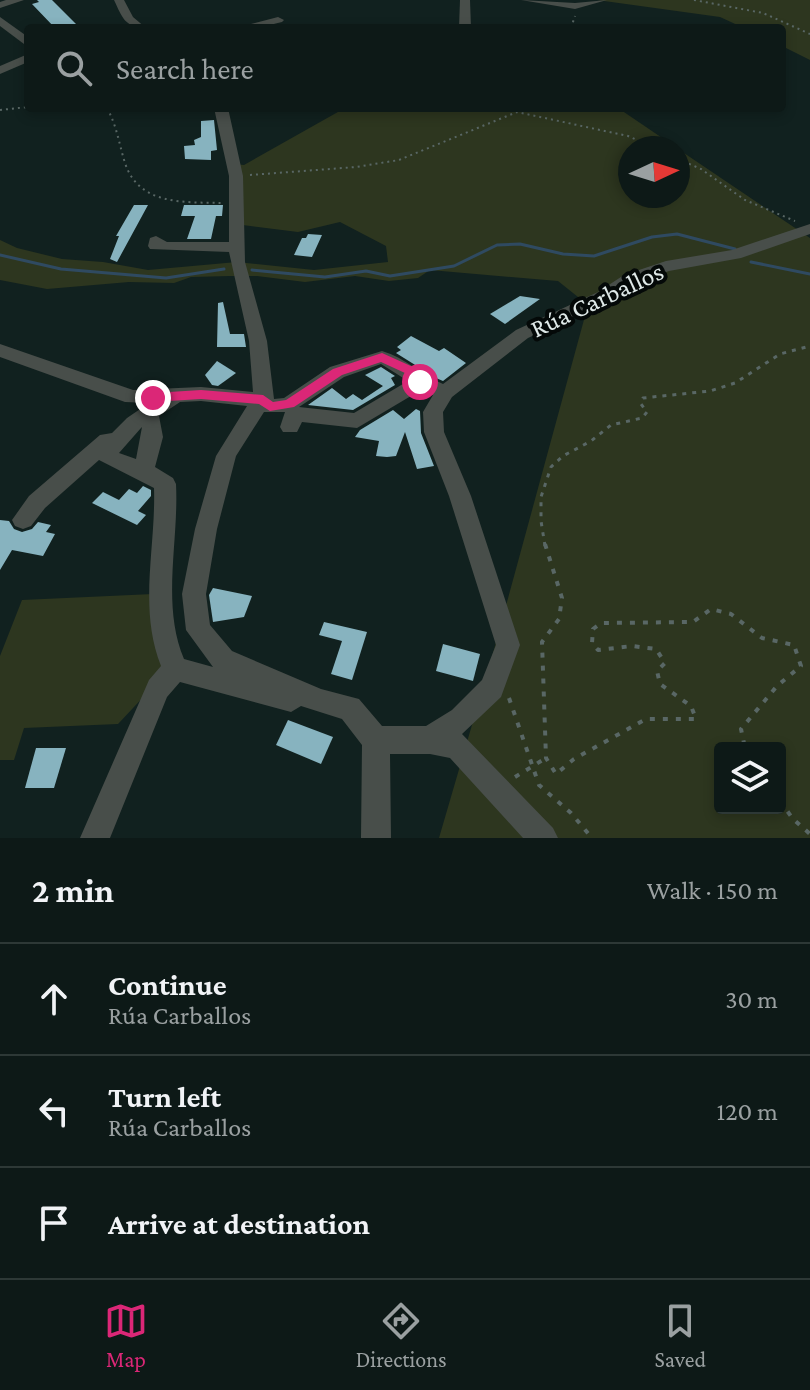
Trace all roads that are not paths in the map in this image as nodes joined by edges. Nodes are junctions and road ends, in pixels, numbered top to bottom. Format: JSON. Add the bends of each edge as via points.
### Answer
{"nodes":[{"id":1,"x":19,"y":0,"type":"edge"},
{"id":2,"x":119,"y":0,"type":"edge"},
{"id":3,"x":465,"y":0,"type":"edge"},
{"id":4,"x":526,"y":0,"type":"edge"},
{"id":5,"x":602,"y":0,"type":"edge"},
{"id":6,"x":0,"y":5,"type":"edge"},
{"id":7,"x":0,"y":20,"type":"edge"},
{"id":8,"x":278,"y":20,"type":"dead end"},
{"id":9,"x":135,"y":24,"type":"edge"},
{"id":10,"x":260,"y":24,"type":"edge"},
{"id":11,"x":465,"y":24,"type":"edge"},
{"id":12,"x":24,"y":40,"type":"edge"},
{"id":13,"x":24,"y":60,"type":"edge"},
{"id":14,"x":0,"y":70,"type":"edge"},
{"id":15,"x":222,"y":112,"type":"edge"},
{"id":16,"x":805,"y":226,"type":"edge"},
{"id":17,"x":156,"y":241,"type":"dead end"},
{"id":18,"x":236,"y":247,"type":"junction"},
{"id":19,"x":0,"y":350,"type":"edge"},
{"id":20,"x":420,"y":382,"type":"junction"},
{"id":21,"x":445,"y":392,"type":"junction"},
{"id":22,"x":178,"y":395,"type":"junction"},
{"id":23,"x":263,"y":400,"type":"junction"},
{"id":24,"x":145,"y":415,"type":"junction"},
{"id":25,"x":290,"y":427,"type":"dead end"},
{"id":26,"x":115,"y":441,"type":"junction"},
{"id":27,"x":143,"y":471,"type":"junction"},
{"id":28,"x":23,"y":520,"type":"dead end"},
{"id":29,"x":175,"y":669,"type":"junction"},
{"id":30,"x":320,"y":701,"type":"junction"},
{"id":31,"x":376,"y":740,"type":"junction"},
{"id":32,"x":430,"y":740,"type":"junction"},
{"id":33,"x":95,"y":838,"type":"edge"},
{"id":34,"x":376,"y":838,"type":"edge"},
{"id":35,"x":543,"y":838,"type":"edge"}],
"edges":[{"from":1,"to":6,"type":"street"},
{"from":2,"to":9,"type":"street"},
{"from":3,"to":11,"type":"street"},
{"from":4,"to":5,"type":"street","via":[[575,6]]},
{"from":7,"to":12,"type":"street"},
{"from":8,"to":10,"type":"street"},
{"from":13,"to":14,"type":"street"},
{"from":15,"to":18,"type":"street","via":[[236,176]]},
{"from":16,"to":21,"type":"street","name":"Rúa Carballos","via":[[735,254],[666,266],[630,279],[522,334]]},
{"from":17,"to":18,"type":"street","via":[[156,246],[167,247]]},
{"from":18,"to":23,"type":"street","via":[[258,341]]},
{"from":19,"to":22,"type":"street","via":[[119,395]]},
{"from":20,"to":21,"type":"street"},
{"from":20,"to":23,"type":"street","via":[[382,357],[337,372],[289,404],[270,407]]},
{"from":20,"to":25,"type":"street","via":[[357,421],[294,414]]},
{"from":21,"to":32,"type":"street","via":[[433,412],[434,432],[508,645],[492,688]]},
{"from":22,"to":23,"type":"street"},
{"from":22,"to":24,"type":"street"},
{"from":23,"to":30,"type":"street","via":[[226,456],[194,594],[198,630],[223,659]]},
{"from":24,"to":26,"type":"street"},
{"from":24,"to":27,"type":"street","via":[[152,421],[153,437]]},
{"from":26,"to":27,"type":"street","via":[[108,457]]},
{"from":26,"to":28,"type":"street","via":[[107,441]]},
{"from":27,"to":29,"type":"street","via":[[165,484],[160,606]]},
{"from":29,"to":30,"type":"street","via":[[307,704]]},
{"from":29,"to":33,"type":"street","via":[[158,689]]},
{"from":30,"to":31,"type":"street","via":[[350,708]]},
{"from":31,"to":32,"type":"street"},
{"from":31,"to":34,"type":"street"},
{"from":32,"to":35,"type":"street","via":[[457,746]]}]}
